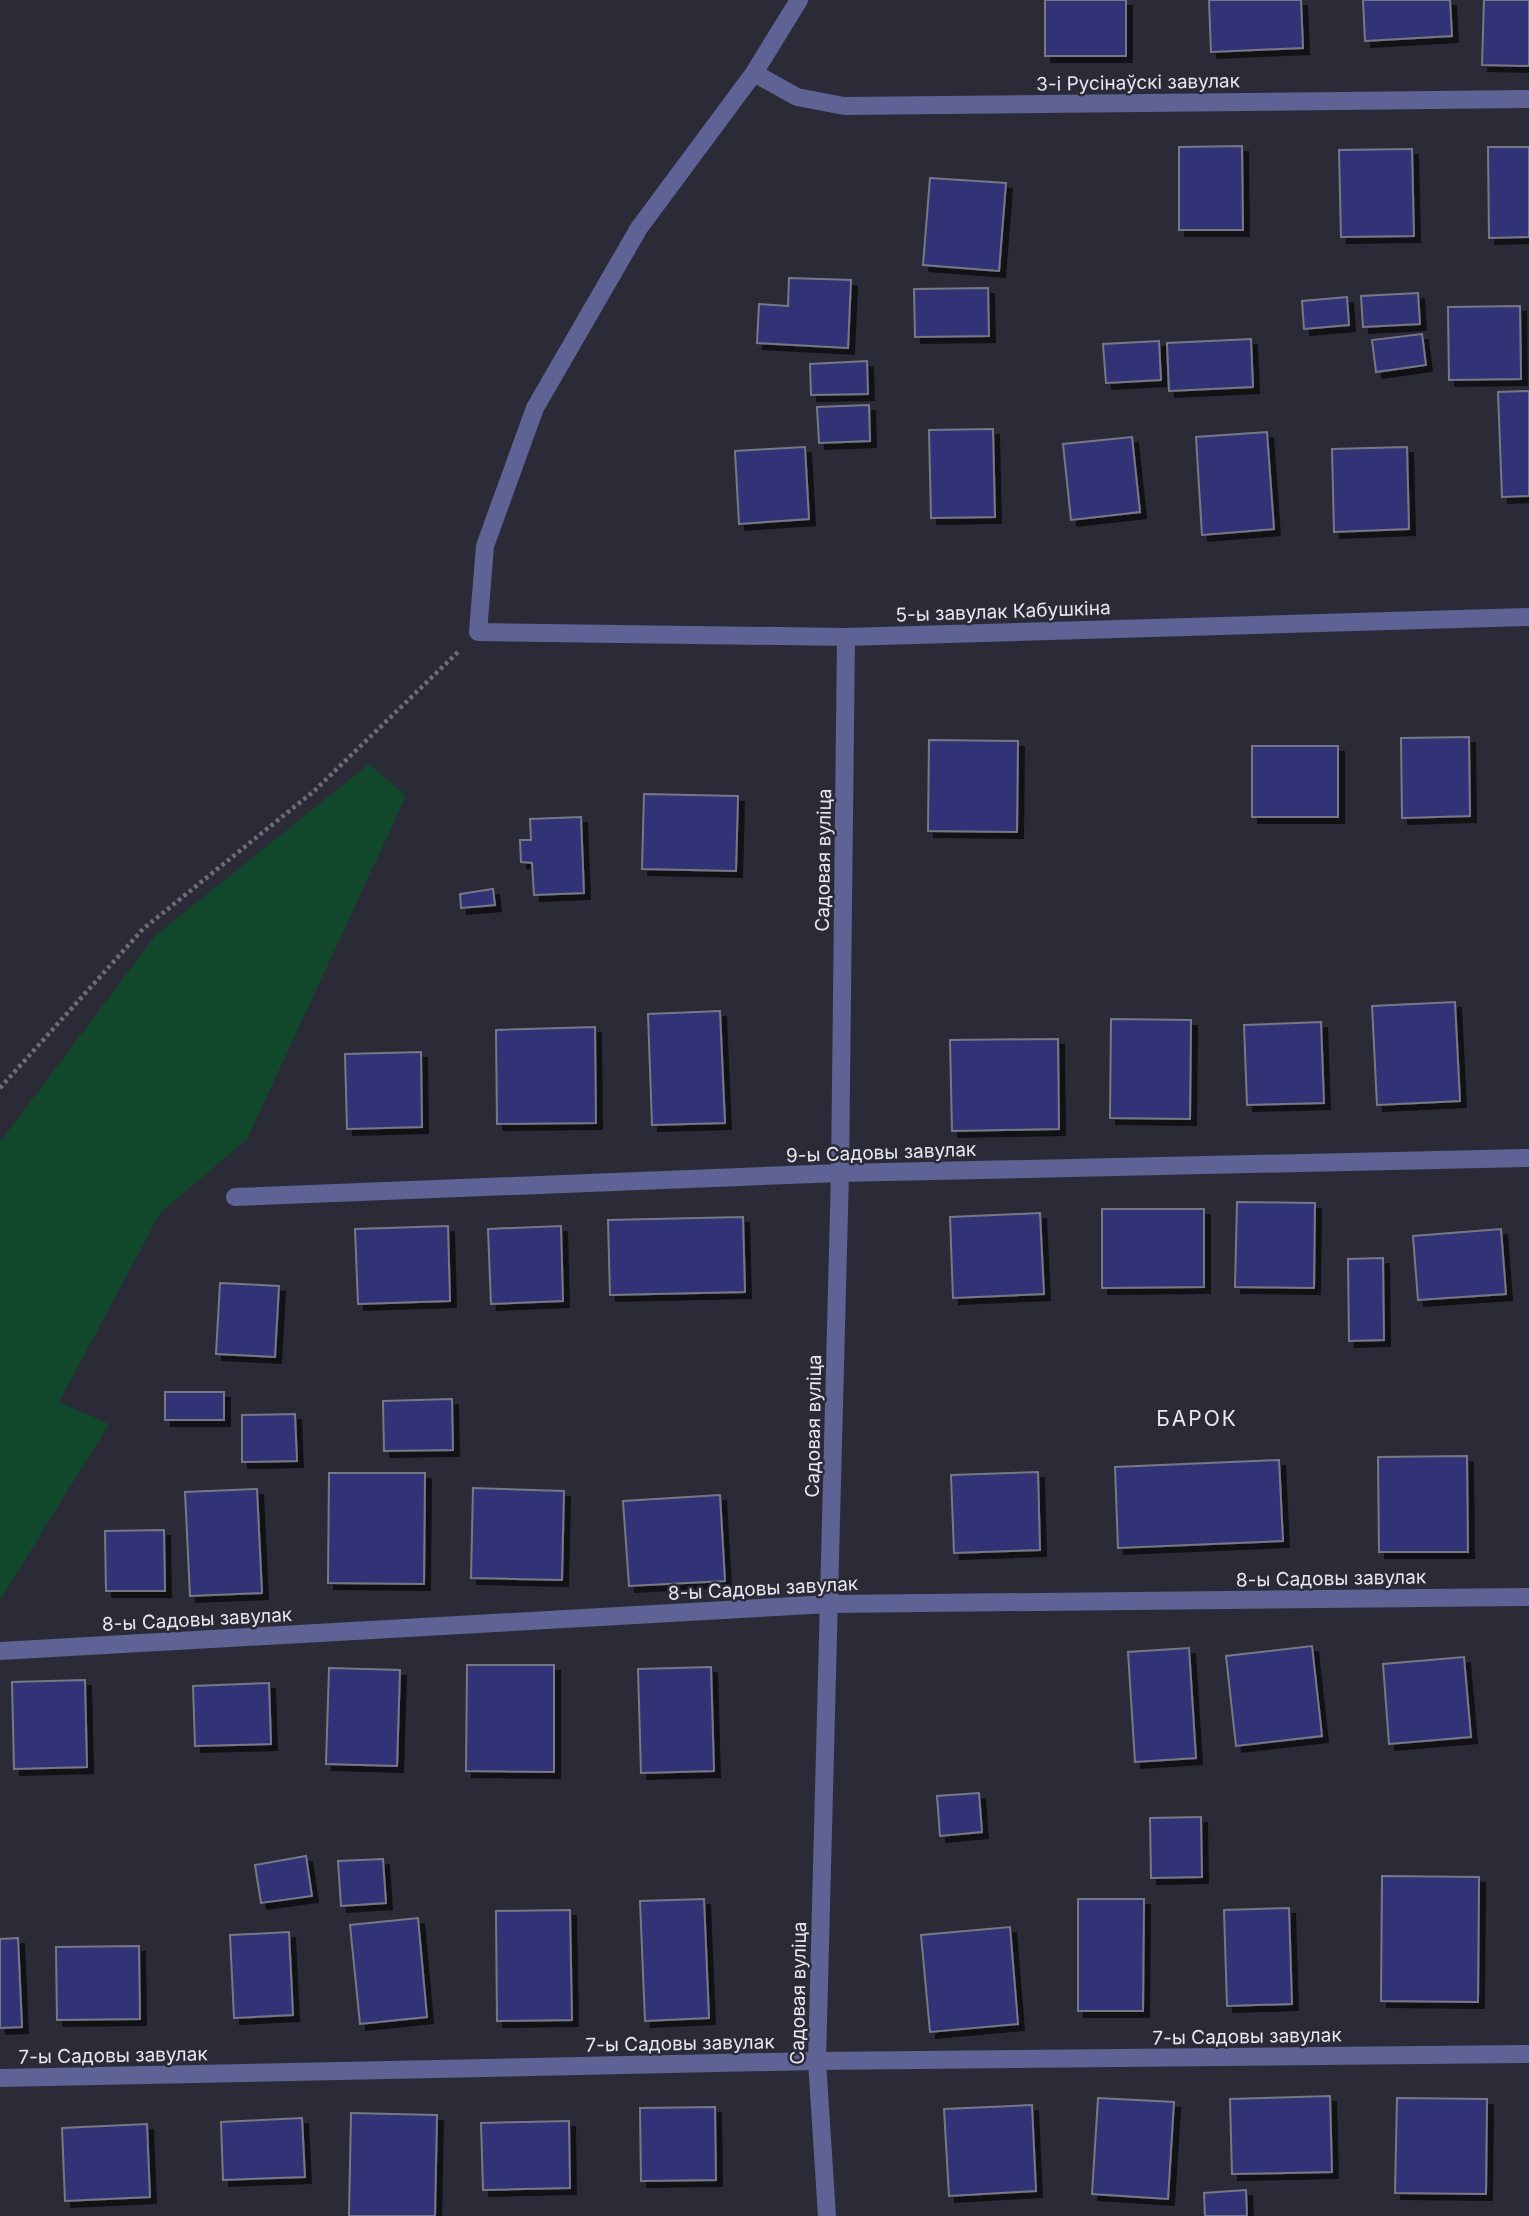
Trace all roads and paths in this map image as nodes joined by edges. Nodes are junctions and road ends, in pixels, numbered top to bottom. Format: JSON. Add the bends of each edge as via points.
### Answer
{"nodes":[{"id":1,"x":799,"y":0,"type":"edge"},
{"id":2,"x":754,"y":73,"type":"junction"},
{"id":3,"x":1529,"y":99,"type":"edge"},
{"id":4,"x":1529,"y":617,"type":"edge"},
{"id":5,"x":478,"y":632,"type":"junction"},
{"id":6,"x":846,"y":637,"type":"junction"},
{"id":7,"x":0,"y":1088,"type":"edge"},
{"id":8,"x":1529,"y":1158,"type":"edge"},
{"id":9,"x":840,"y":1174,"type":"junction"},
{"id":10,"x":235,"y":1197,"type":"dead end"},
{"id":11,"x":1529,"y":1597,"type":"edge"},
{"id":12,"x":830,"y":1604,"type":"junction"},
{"id":13,"x":0,"y":1651,"type":"edge"},
{"id":14,"x":1529,"y":2054,"type":"edge"},
{"id":15,"x":817,"y":2061,"type":"junction"},
{"id":16,"x":0,"y":2078,"type":"edge"},
{"id":17,"x":827,"y":2216,"type":"edge"}],
"edges":[{"from":1,"to":2,"type":"street"},
{"from":2,"to":3,"type":"street","name":"3-і Русінаўскі завулак","via":[[797,97],[844,106]]},
{"from":2,"to":5,"type":"street","via":[[639,228],[535,408],[485,546]]},
{"from":4,"to":6,"type":"street","name":"5-ы завулак Кабушкіна"},
{"from":5,"to":6,"type":"street","name":"5-ы завулак Кабушкіна"},
{"from":5,"to":7,"type":"path","via":[[314,791],[143,929]]},
{"from":6,"to":9,"type":"street","name":"Садовая вуліца"},
{"from":8,"to":9,"type":"street","name":"9-ы Садовы завулак"},
{"from":9,"to":10,"type":"street","name":"9-ы Садовы завулак"},
{"from":9,"to":12,"type":"street","name":"Садовая вуліца"},
{"from":11,"to":12,"type":"street","name":"8-ы Садовы завулак"},
{"from":12,"to":13,"type":"street","name":"8-ы Садовы завулак"},
{"from":12,"to":15,"type":"street","name":"Садовая вуліца"},
{"from":14,"to":15,"type":"street","name":"7-ы Садовы завулак"},
{"from":15,"to":16,"type":"street","name":"7-ы Садовы завулак"},
{"from":15,"to":17,"type":"street","name":"Садовая вуліца"}]}
